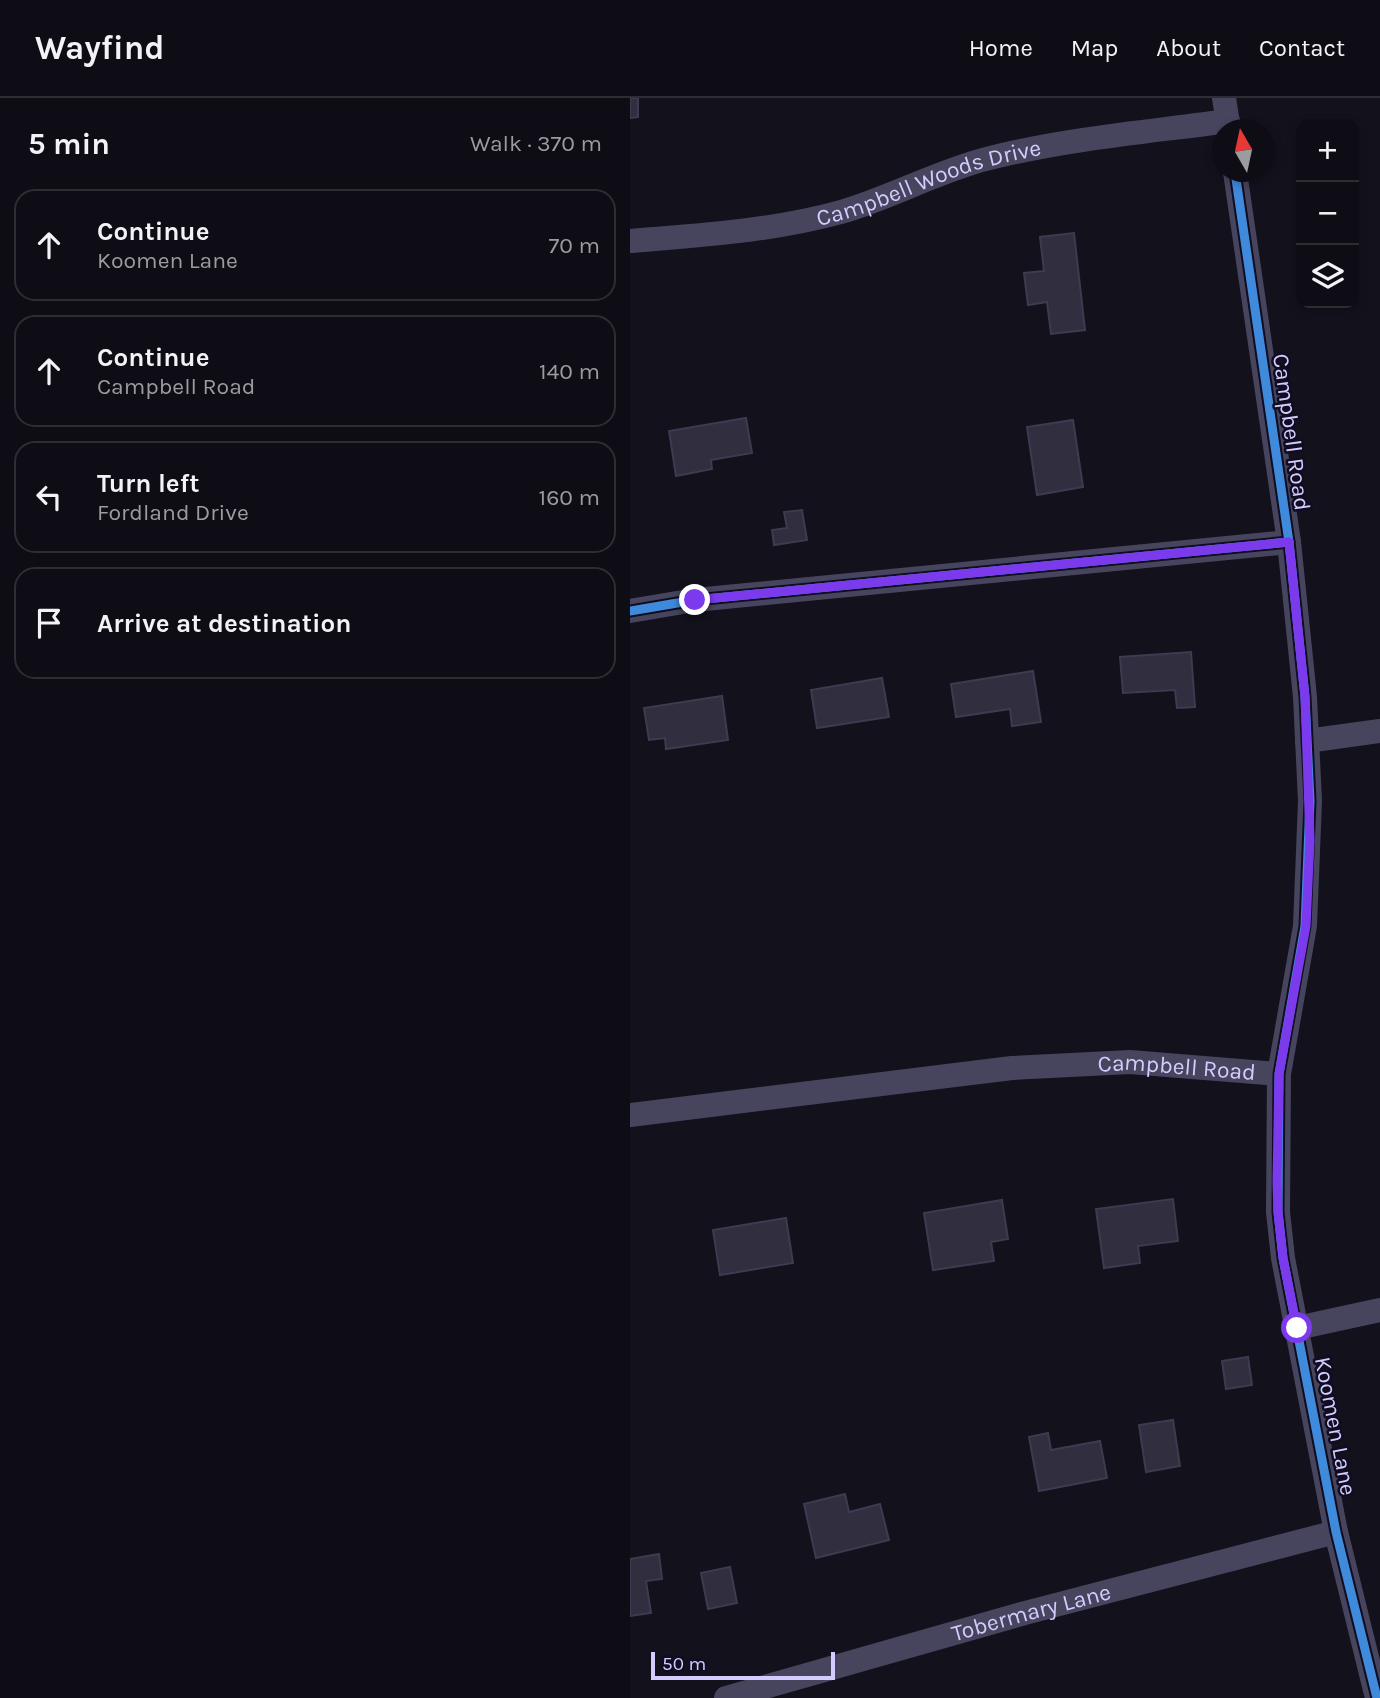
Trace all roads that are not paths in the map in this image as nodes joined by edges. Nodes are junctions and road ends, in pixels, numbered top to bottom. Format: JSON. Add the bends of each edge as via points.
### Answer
{"nodes":[{"id":1,"x":1227,"y":116,"type":"edge"},
{"id":2,"x":1236,"y":182,"type":"edge"},
{"id":3,"x":630,"y":241,"type":"edge"},
{"id":4,"x":1289,"y":542,"type":"junction"},
{"id":5,"x":630,"y":611,"type":"edge"},
{"id":6,"x":1380,"y":732,"type":"edge"},
{"id":7,"x":1307,"y":741,"type":"junction"},
{"id":8,"x":1279,"y":1074,"type":"junction"},
{"id":9,"x":630,"y":1115,"type":"edge"},
{"id":10,"x":1380,"y":1310,"type":"edge"},
{"id":11,"x":1297,"y":1328,"type":"junction"},
{"id":12,"x":1336,"y":1532,"type":"junction"},
{"id":13,"x":726,"y":1698,"type":"edge"},
{"id":14,"x":1377,"y":1698,"type":"edge"}],
"edges":[{"from":1,"to":3,"type":"street","name":"Campbell Woods Drive","via":[[1016,152],[843,212],[804,221]]},
{"from":2,"to":4,"type":"street","name":"Campbell Road"},
{"from":4,"to":5,"type":"street","via":[[695,600]]},
{"from":4,"to":7,"type":"street","name":"Campbell Road"},
{"from":6,"to":7,"type":"street"},
{"from":7,"to":8,"type":"street","name":"Campbell Road","via":[[1308,896]]},
{"from":8,"to":9,"type":"street","name":"Campbell Road","via":[[1129,1062],[1072,1064]]},
{"from":8,"to":11,"type":"street","name":"Koomen Lane","via":[[1278,1212]]},
{"from":10,"to":11,"type":"street"},
{"from":11,"to":12,"type":"street","name":"Koomen Lane"},
{"from":12,"to":13,"type":"street","name":"Tobermary Lane","via":[[1025,1613]]},
{"from":12,"to":14,"type":"street","name":"Koomen Lane"}]}
